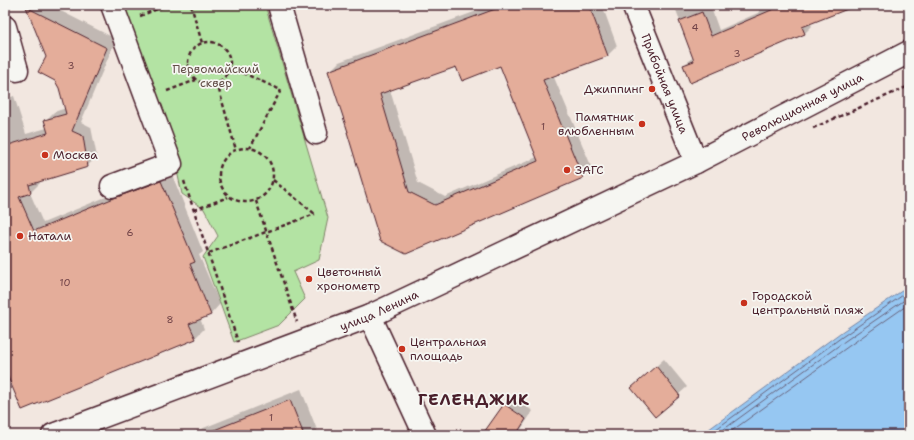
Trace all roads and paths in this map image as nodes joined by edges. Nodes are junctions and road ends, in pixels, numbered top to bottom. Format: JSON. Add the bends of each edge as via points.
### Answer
{"nodes":[{"id":1,"x":112,"y":5,"type":"edge"},
{"id":2,"x":167,"y":5,"type":"edge"},
{"id":3,"x":191,"y":5,"type":"edge"},
{"id":4,"x":279,"y":5,"type":"edge"},
{"id":5,"x":633,"y":5,"type":"edge"},
{"id":6,"x":136,"y":18,"type":"dead end"},
{"id":7,"x":5,"y":28,"type":"edge"},
{"id":8,"x":202,"y":44,"type":"junction"},
{"id":9,"x":909,"y":52,"type":"edge"},
{"id":10,"x":230,"y":67,"type":"junction"},
{"id":11,"x":17,"y":70,"type":"dead end"},
{"id":12,"x":196,"y":80,"type":"junction"},
{"id":13,"x":217,"y":83,"type":"junction"},
{"id":14,"x":162,"y":93,"type":"dead end"},
{"id":15,"x":316,"y":133,"type":"dead end"},
{"id":16,"x":250,"y":148,"type":"junction"},
{"id":17,"x":236,"y":150,"type":"junction"},
{"id":18,"x":696,"y":162,"type":"junction"},
{"id":19,"x":273,"y":180,"type":"junction"},
{"id":20,"x":112,"y":186,"type":"dead end"},
{"id":21,"x":228,"y":197,"type":"junction"},
{"id":22,"x":256,"y":201,"type":"junction"},
{"id":23,"x":194,"y":210,"type":"dead end"},
{"id":24,"x":266,"y":232,"type":"junction"},
{"id":25,"x":209,"y":253,"type":"dead end"},
{"id":26,"x":370,"y":316,"type":"junction"},
{"id":27,"x":297,"y":322,"type":"dead end"},
{"id":28,"x":5,"y":426,"type":"edge"},
{"id":29,"x":7,"y":431,"type":"dead end"},
{"id":30,"x":53,"y":435,"type":"edge"},
{"id":31,"x":425,"y":435,"type":"edge"}],
"edges":[{"from":1,"to":20,"type":"street","via":[[171,164]]},
{"from":2,"to":6,"type":"path"},
{"from":3,"to":8,"type":"path"},
{"from":4,"to":15,"type":"street"},
{"from":5,"to":18,"type":"street","name":"Прибойная улица"},
{"from":7,"to":11,"type":"street"},
{"from":8,"to":10,"type":"path","via":[[213,42],[223,47],[229,56]]},
{"from":8,"to":12,"type":"path","via":[[193,50],[188,60],[190,71]]},
{"from":9,"to":18,"type":"street","name":"Революционная улица"},
{"from":10,"to":13,"type":"path","via":[[226,77]]},
{"from":10,"to":16,"type":"path","via":[[281,90]]},
{"from":12,"to":13,"type":"path","via":[[206,84]]},
{"from":12,"to":14,"type":"path"},
{"from":13,"to":17,"type":"path"},
{"from":16,"to":17,"type":"path"},
{"from":16,"to":19,"type":"path","via":[[263,154],[271,166]]},
{"from":17,"to":21,"type":"path","via":[[224,158],[219,171],[220,185]]},
{"from":18,"to":26,"type":"street","name":"улица Ленина"},
{"from":19,"to":22,"type":"path","via":[[267,193]]},
{"from":19,"to":24,"type":"path","via":[[316,214]]},
{"from":21,"to":22,"type":"path","via":[[242,202]]},
{"from":21,"to":23,"type":"path"},
{"from":22,"to":24,"type":"path"},
{"from":24,"to":25,"type":"path"},
{"from":24,"to":27,"type":"path"},
{"from":26,"to":30,"type":"street","name":"улица Ленина"},
{"from":26,"to":31,"type":"street"},
{"from":28,"to":29,"type":"path"}]}
